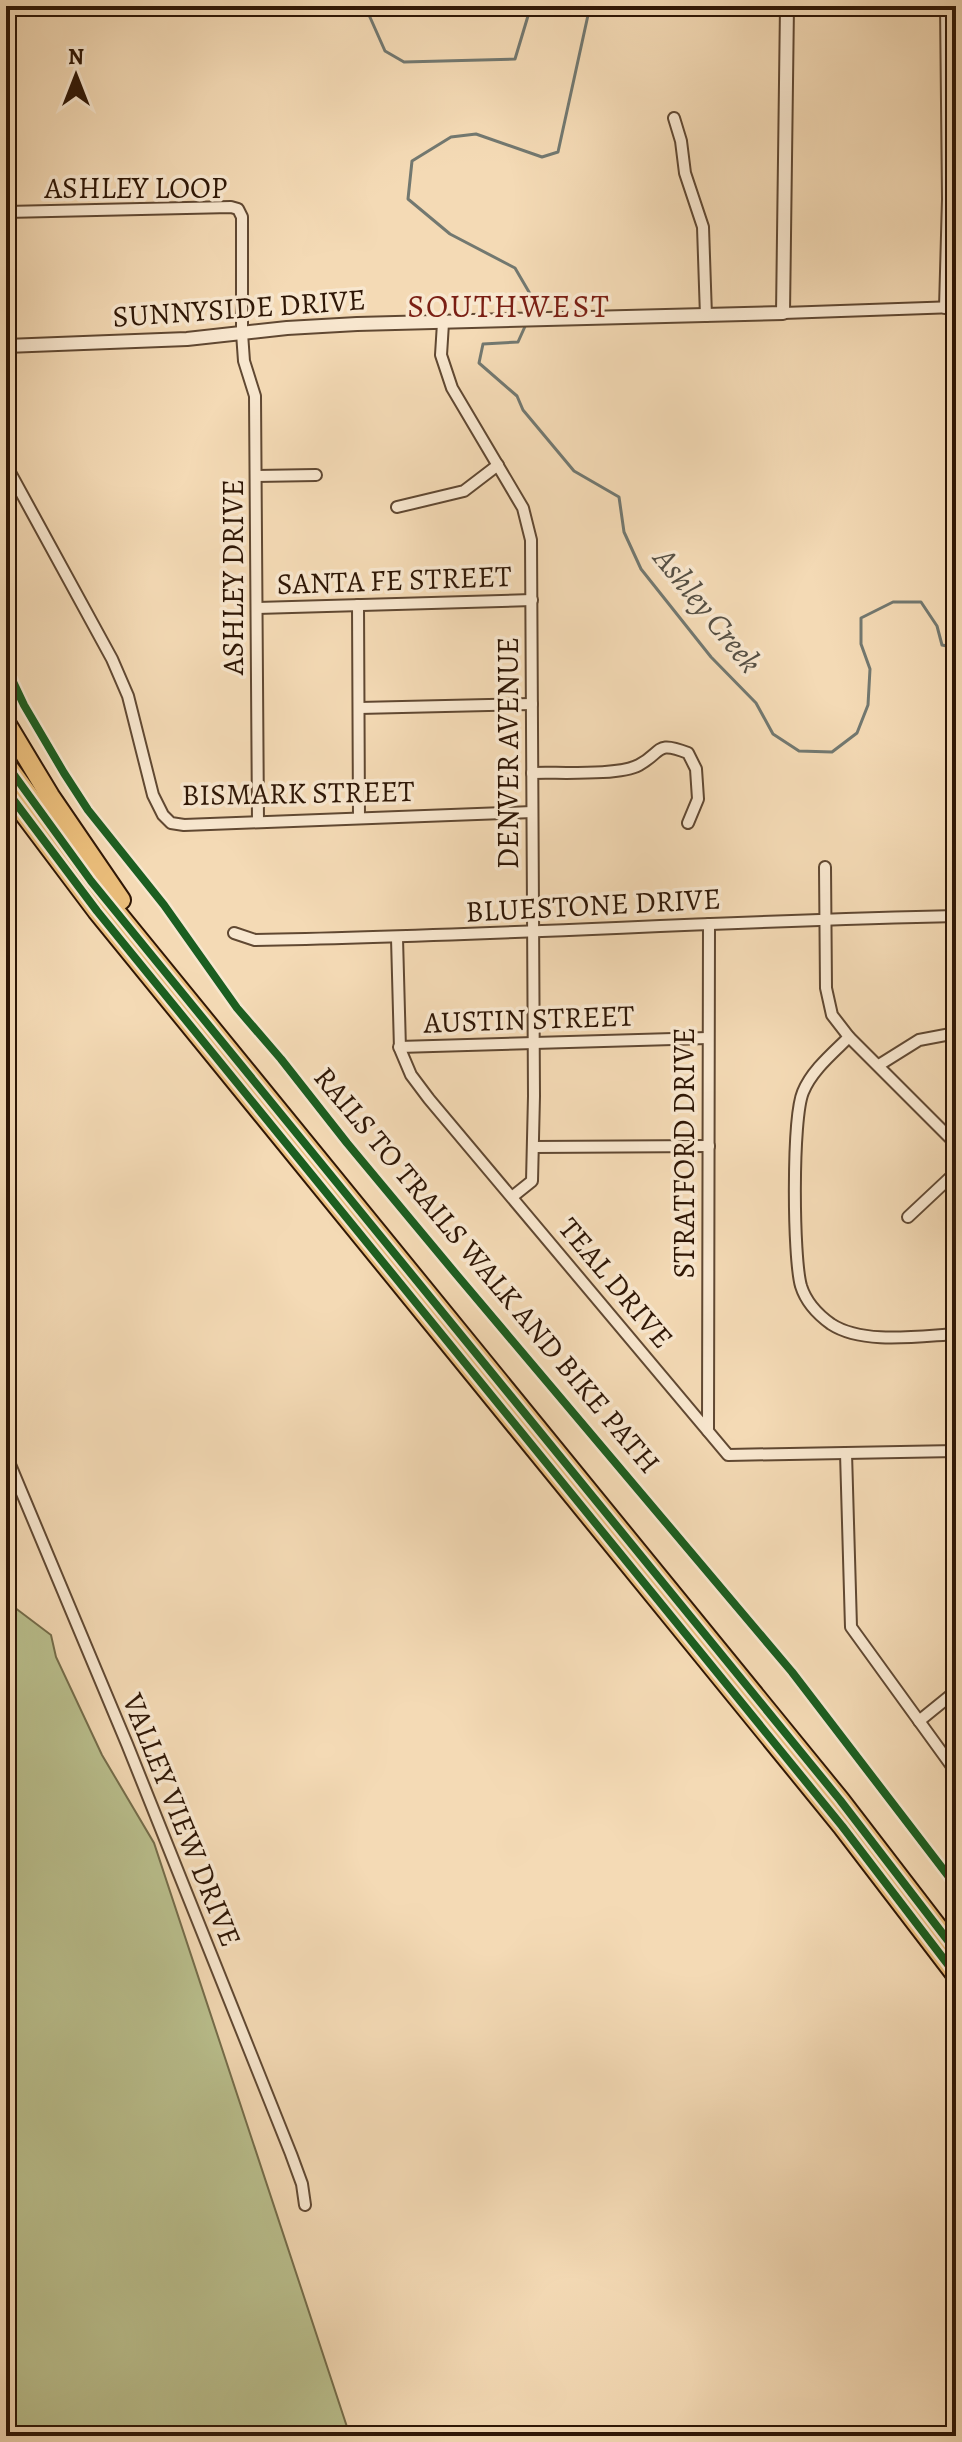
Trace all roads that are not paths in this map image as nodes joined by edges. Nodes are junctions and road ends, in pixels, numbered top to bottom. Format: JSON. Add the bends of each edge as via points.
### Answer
{"nodes":[{"id":1,"x":787,"y":6,"type":"edge"},
{"id":2,"x":946,"y":6,"type":"edge"},
{"id":3,"x":674,"y":118,"type":"dead end"},
{"id":4,"x":6,"y":212,"type":"edge"},
{"id":5,"x":950,"y":307,"type":"edge"},
{"id":6,"x":783,"y":313,"type":"junction"},
{"id":7,"x":706,"y":316,"type":"junction"},
{"id":8,"x":443,"y":323,"type":"junction"},
{"id":9,"x":242,"y":333,"type":"junction"},
{"id":10,"x":6,"y":346,"type":"edge"},
{"id":11,"x":6,"y":465,"type":"edge"},
{"id":12,"x":498,"y":465,"type":"junction"},
{"id":13,"x":316,"y":475,"type":"dead end"},
{"id":14,"x":256,"y":476,"type":"junction"},
{"id":15,"x":397,"y":507,"type":"dead end"},
{"id":16,"x":532,"y":600,"type":"junction"},
{"id":17,"x":358,"y":605,"type":"junction"},
{"id":18,"x":257,"y":608,"type":"junction"},
{"id":19,"x":532,"y":704,"type":"junction"},
{"id":20,"x":359,"y":708,"type":"junction"},
{"id":21,"x":6,"y":723,"type":"edge"},
{"id":22,"x":6,"y":764,"type":"edge"},
{"id":23,"x":532,"y":773,"type":"junction"},
{"id":24,"x":6,"y":790,"type":"edge"},
{"id":25,"x":532,"y":812,"type":"junction"},
{"id":26,"x":359,"y":818,"type":"junction"},
{"id":27,"x":258,"y":822,"type":"junction"},
{"id":28,"x":688,"y":823,"type":"dead end"},
{"id":29,"x":825,"y":867,"type":"dead end"},
{"id":30,"x":956,"y":916,"type":"edge"},
{"id":31,"x":825,"y":919,"type":"junction"},
{"id":32,"x":709,"y":924,"type":"junction"},
{"id":33,"x":533,"y":931,"type":"junction"},
{"id":34,"x":234,"y":933,"type":"dead end"},
{"id":35,"x":397,"y":938,"type":"junction"},
{"id":36,"x":164,"y":971,"type":"junction"},
{"id":37,"x":956,"y":1033,"type":"edge"},
{"id":38,"x":849,"y":1037,"type":"junction"},
{"id":39,"x":708,"y":1038,"type":"junction"},
{"id":40,"x":534,"y":1044,"type":"junction"},
{"id":41,"x":399,"y":1047,"type":"junction"},
{"id":42,"x":879,"y":1065,"type":"junction"},
{"id":43,"x":956,"y":1144,"type":"edge"},
{"id":44,"x":709,"y":1146,"type":"junction"},
{"id":45,"x":533,"y":1147,"type":"junction"},
{"id":46,"x":956,"y":1172,"type":"edge"},
{"id":47,"x":512,"y":1197,"type":"junction"},
{"id":48,"x":908,"y":1217,"type":"dead end"},
{"id":49,"x":956,"y":1334,"type":"edge"},
{"id":50,"x":708,"y":1431,"type":"junction"},
{"id":51,"x":956,"y":1451,"type":"edge"},
{"id":52,"x":846,"y":1453,"type":"junction"},
{"id":53,"x":6,"y":1455,"type":"edge"},
{"id":54,"x":956,"y":1691,"type":"edge"},
{"id":55,"x":919,"y":1721,"type":"junction"},
{"id":56,"x":956,"y":1772,"type":"edge"},
{"id":57,"x":956,"y":1951,"type":"edge"},
{"id":58,"x":956,"y":1975,"type":"edge"},
{"id":59,"x":305,"y":2205,"type":"dead end"}],
"edges":[{"from":1,"to":6,"type":"street"},
{"from":2,"to":5,"type":"street"},
{"from":3,"to":7,"type":"street","via":[[703,227]]},
{"from":4,"to":9,"type":"street","name":"ASHLEY LOOP","via":[[238,209],[244,227]]},
{"from":5,"to":6,"type":"street","name":"SUNNYSIDE DRIVE"},
{"from":6,"to":7,"type":"street","name":"SUNNYSIDE DRIVE"},
{"from":7,"to":8,"type":"street","name":"SUNNYSIDE DRIVE"},
{"from":8,"to":9,"type":"street","name":"SUNNYSIDE DRIVE"},
{"from":8,"to":12,"type":"street","name":"DENVER AVENUE","via":[[441,355],[452,388]]},
{"from":9,"to":10,"type":"street","name":"SUNNYSIDE DRIVE"},
{"from":9,"to":14,"type":"street","name":"ASHLEY DRIVE","via":[[255,396]]},
{"from":11,"to":27,"type":"street","name":"BISMARK STREET","via":[[123,683],[163,815],[184,825]]},
{"from":12,"to":15,"type":"street","via":[[464,491]]},
{"from":12,"to":16,"type":"street","name":"DENVER AVENUE","via":[[527,519]]},
{"from":13,"to":14,"type":"street"},
{"from":14,"to":18,"type":"street","name":"ASHLEY DRIVE"},
{"from":16,"to":17,"type":"street","name":"SANTA FE STREET"},
{"from":16,"to":19,"type":"street","name":"DENVER AVENUE"},
{"from":17,"to":18,"type":"street","name":"SANTA FE STREET"},
{"from":17,"to":20,"type":"street"},
{"from":18,"to":27,"type":"street","name":"ASHLEY DRIVE"},
{"from":19,"to":20,"type":"street"},
{"from":19,"to":23,"type":"street","name":"DENVER AVENUE"},
{"from":20,"to":26,"type":"street"},
{"from":21,"to":36,"type":"highway"},
{"from":22,"to":36,"type":"highway"},
{"from":23,"to":25,"type":"street","name":"DENVER AVENUE"},
{"from":23,"to":28,"type":"street","via":[[638,766],[656,750],[672,746],[688,753],[696,769],[698,799]]},
{"from":24,"to":58,"type":"highway","via":[[97,911],[842,1826]]},
{"from":25,"to":26,"type":"street","name":"BISMARK STREET"},
{"from":25,"to":33,"type":"street","name":"DENVER AVENUE"},
{"from":26,"to":27,"type":"street","name":"BISMARK STREET"},
{"from":29,"to":31,"type":"street"},
{"from":30,"to":31,"type":"street","name":"BLUESTONE DRIVE"},
{"from":31,"to":32,"type":"street","name":"BLUESTONE DRIVE"},
{"from":31,"to":38,"type":"street","via":[[828,1002]]},
{"from":32,"to":33,"type":"street","name":"BLUESTONE DRIVE"},
{"from":32,"to":39,"type":"street","name":"STRATFORD DRIVE"},
{"from":33,"to":35,"type":"street","name":"BLUESTONE DRIVE"},
{"from":33,"to":40,"type":"street","name":"DENVER AVENUE"},
{"from":34,"to":35,"type":"street","name":"BLUESTONE DRIVE","via":[[255,940]]},
{"from":35,"to":41,"type":"street","name":"TEAL DRIVE"},
{"from":36,"to":57,"type":"highway","via":[[830,1788]]},
{"from":37,"to":42,"type":"street","via":[[919,1040]]},
{"from":38,"to":42,"type":"street"},
{"from":38,"to":49,"type":"street","via":[[809,1080],[798,1106],[797,1258],[802,1286],[816,1311],[844,1331],[880,1336]]},
{"from":39,"to":40,"type":"street","name":"AUSTIN STREET"},
{"from":39,"to":44,"type":"street","name":"STRATFORD DRIVE"},
{"from":40,"to":41,"type":"street","name":"AUSTIN STREET"},
{"from":40,"to":45,"type":"street","name":"DENVER AVENUE"},
{"from":41,"to":47,"type":"street","name":"TEAL DRIVE","via":[[419,1086]]},
{"from":42,"to":43,"type":"street"},
{"from":44,"to":45,"type":"street"},
{"from":44,"to":50,"type":"street","name":"STRATFORD DRIVE"},
{"from":45,"to":47,"type":"street","name":"DENVER AVENUE","via":[[532,1181]]},
{"from":46,"to":48,"type":"street"},
{"from":47,"to":50,"type":"street","name":"TEAL DRIVE"},
{"from":50,"to":52,"type":"street","name":"TEAL DRIVE","via":[[728,1455]]},
{"from":51,"to":52,"type":"street","name":"TEAL DRIVE"},
{"from":52,"to":55,"type":"street","via":[[851,1627]]},
{"from":53,"to":59,"type":"street","name":"VALLEY VIEW DRIVE","via":[[291,2154]]},
{"from":54,"to":55,"type":"street"},
{"from":55,"to":56,"type":"street"}]}
